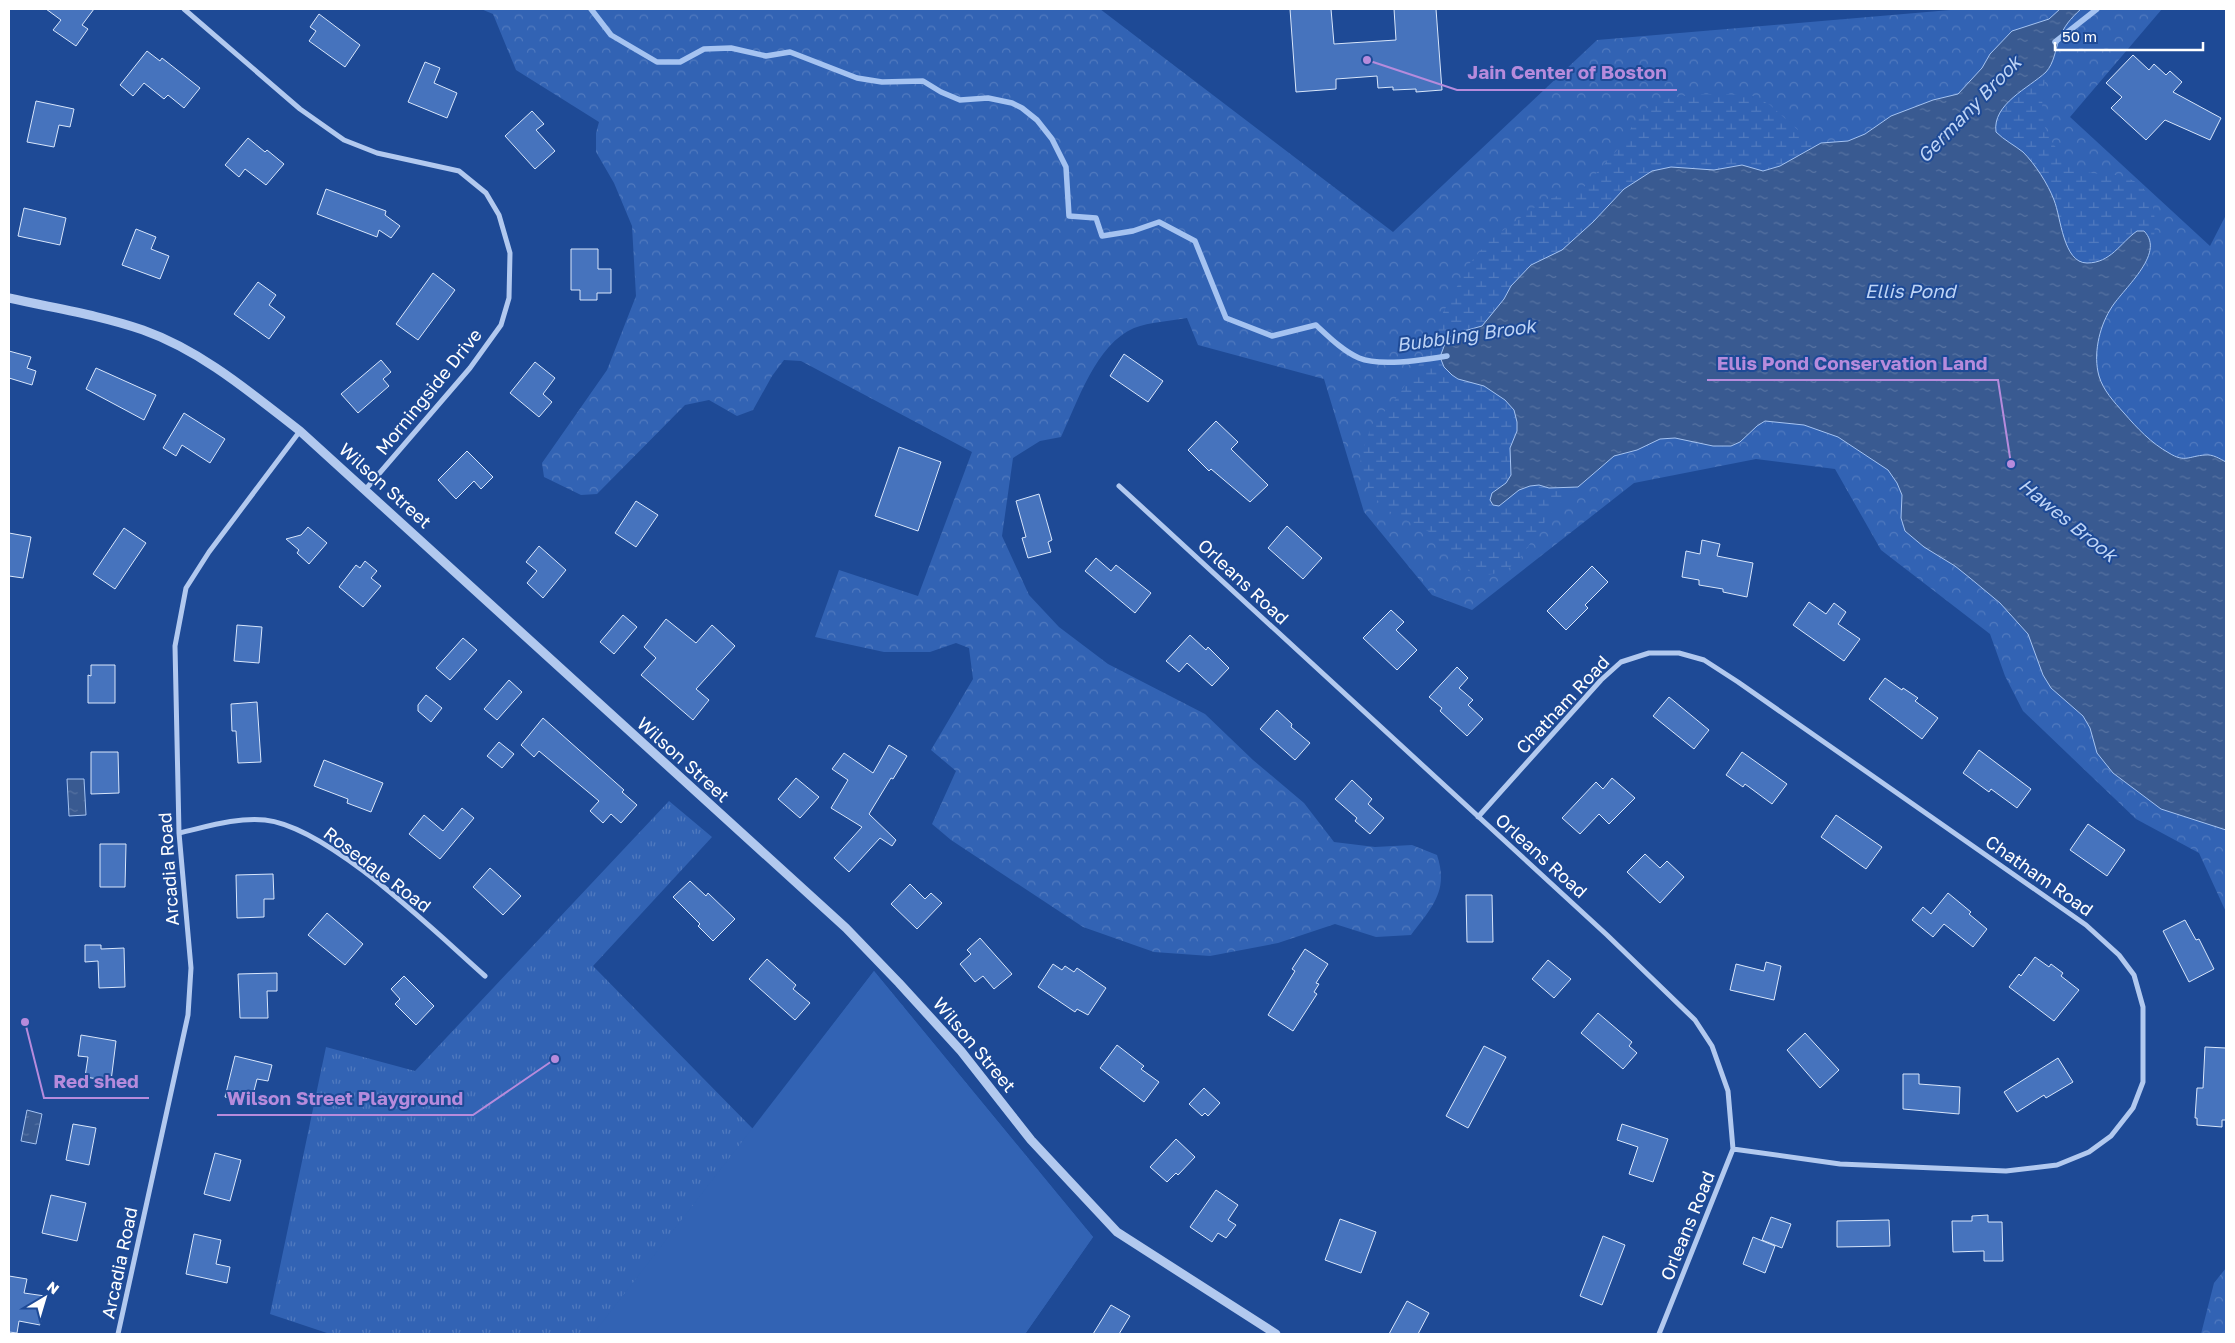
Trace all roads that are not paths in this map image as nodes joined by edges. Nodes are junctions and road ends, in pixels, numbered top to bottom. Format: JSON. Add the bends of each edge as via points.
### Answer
{"nodes":[{"id":1,"x":184,"y":9,"type":"edge"},
{"id":2,"x":9,"y":298,"type":"edge"},
{"id":3,"x":300,"y":431,"type":"junction"},
{"id":4,"x":1119,"y":486,"type":"dead end"},
{"id":5,"x":365,"y":490,"type":"junction"},
{"id":6,"x":1478,"y":817,"type":"junction"},
{"id":7,"x":179,"y":832,"type":"junction"},
{"id":8,"x":485,"y":976,"type":"dead end"},
{"id":9,"x":1733,"y":1149,"type":"junction"},
{"id":10,"x":118,"y":1334,"type":"edge"},
{"id":11,"x":1276,"y":1334,"type":"edge"},
{"id":12,"x":1659,"y":1334,"type":"edge"}],
"edges":[{"from":1,"to":5,"type":"street","name":"Morningside Drive","via":[[300,109],[344,140],[377,153],[459,172],[486,192],[500,215],[510,253],[509,298],[501,325],[470,368]]},
{"from":2,"to":3,"type":"street","name":"Wilson Street","via":[[112,322],[172,344],[202,358]]},
{"from":3,"to":5,"type":"street","name":"Wilson Street"},
{"from":3,"to":7,"type":"street","name":"Arcadia Road","via":[[209,552],[186,588],[175,646]]},
{"from":4,"to":6,"type":"street","name":"Orleans Road"},
{"from":5,"to":11,"type":"street","name":"Wilson Street","via":[[846,928],[906,989],[1031,1140],[1117,1232]]},
{"from":6,"to":9,"type":"street","name":"Orleans Road","via":[[1695,1020],[1712,1046],[1728,1091]]},
{"from":6,"to":9,"type":"street","name":"Chatham Road","via":[[1621,662],[1650,653],[1678,652],[1704,660],[1738,682],[2086,925],[2119,955],[2134,975],[2143,1007],[2143,1082],[2133,1108],[2111,1136],[2089,1152],[2057,1165],[2006,1171],[1840,1164]]},
{"from":7,"to":8,"type":"street","name":"Rosedale Road","via":[[264,820],[294,827],[342,855]]},
{"from":7,"to":10,"type":"street","name":"Arcadia Road","via":[[191,968],[188,1015]]},
{"from":9,"to":12,"type":"street","name":"Orleans Road"}]}
